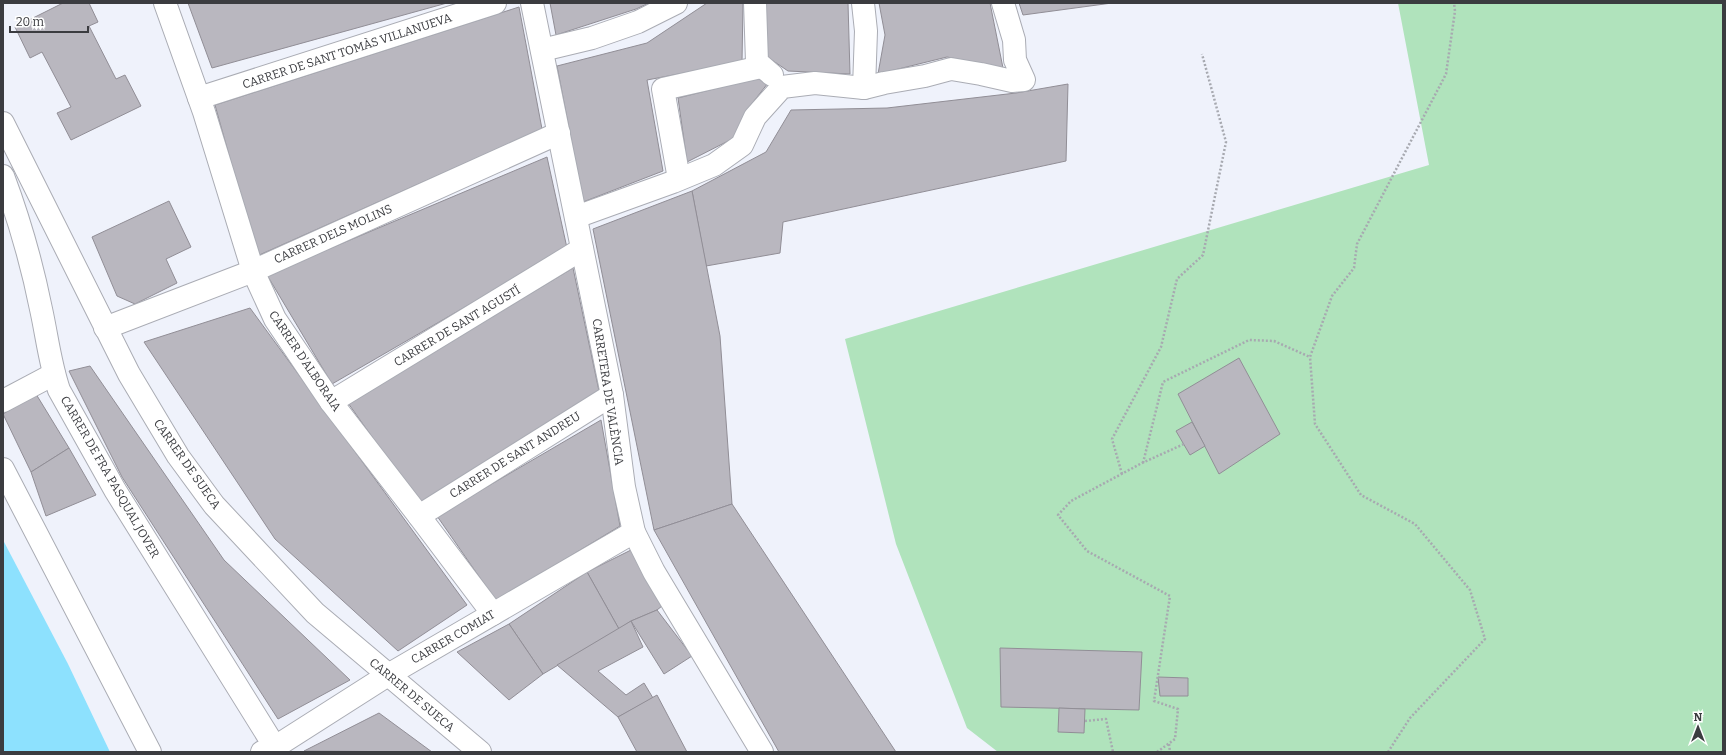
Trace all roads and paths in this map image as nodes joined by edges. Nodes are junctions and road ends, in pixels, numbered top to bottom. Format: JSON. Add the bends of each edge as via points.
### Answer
{"nodes":[{"id":1,"x":165,"y":3,"type":"edge"},
{"id":2,"x":495,"y":3,"type":"edge"},
{"id":3,"x":532,"y":3,"type":"edge"},
{"id":4,"x":676,"y":3,"type":"edge"},
{"id":5,"x":755,"y":3,"type":"edge"},
{"id":6,"x":863,"y":3,"type":"edge"},
{"id":7,"x":1003,"y":3,"type":"edge"},
{"id":8,"x":1454,"y":3,"type":"edge"},
{"id":9,"x":542,"y":50,"type":"junction"},
{"id":10,"x":1202,"y":54,"type":"dead end"},
{"id":11,"x":761,"y":67,"type":"junction"},
{"id":12,"x":787,"y":86,"type":"junction"},
{"id":13,"x":864,"y":88,"type":"junction"},
{"id":14,"x":199,"y":98,"type":"junction"},
{"id":15,"x":3,"y":123,"type":"edge"},
{"id":16,"x":559,"y":133,"type":"junction"},
{"id":17,"x":3,"y":176,"type":"edge"},
{"id":18,"x":679,"y":179,"type":"junction"},
{"id":19,"x":576,"y":217,"type":"junction"},
{"id":20,"x":582,"y":249,"type":"junction"},
{"id":21,"x":253,"y":271,"type":"junction"},
{"id":22,"x":105,"y":328,"type":"junction"},
{"id":23,"x":1310,"y":357,"type":"junction"},
{"id":24,"x":54,"y":374,"type":"junction"},
{"id":25,"x":612,"y":395,"type":"junction"},
{"id":26,"x":3,"y":401,"type":"edge"},
{"id":27,"x":332,"y":402,"type":"junction"},
{"id":28,"x":1184,"y":444,"type":"dead end"},
{"id":29,"x":1142,"y":463,"type":"junction"},
{"id":30,"x":3,"y":469,"type":"edge"},
{"id":31,"x":1122,"y":474,"type":"junction"},
{"id":32,"x":419,"y":516,"type":"junction"},
{"id":33,"x":634,"y":532,"type":"junction"},
{"id":34,"x":493,"y":614,"type":"junction"},
{"id":35,"x":388,"y":675,"type":"junction"},
{"id":36,"x":1084,"y":721,"type":"dead end"},
{"id":37,"x":1169,"y":743,"type":"junction"},
{"id":38,"x":272,"y":750,"type":"edge"},
{"id":39,"x":150,"y":752,"type":"edge"},
{"id":40,"x":480,"y":752,"type":"edge"},
{"id":41,"x":762,"y":752,"type":"edge"},
{"id":42,"x":1113,"y":752,"type":"edge"},
{"id":43,"x":1156,"y":752,"type":"edge"},
{"id":44,"x":1170,"y":752,"type":"edge"},
{"id":45,"x":1388,"y":752,"type":"edge"}],
"edges":[{"from":1,"to":14,"type":"street","name":"CARRER D'ALBORAIA"},
{"from":2,"to":14,"type":"street","name":"CARRER DE SANT TOMÀS VILLANUEVA"},
{"from":3,"to":9,"type":"street","name":"CARRETERA DE VALÈNCIA"},
{"from":4,"to":9,"type":"street","via":[[638,22],[592,38]]},
{"from":5,"to":11,"type":"street","via":[[757,62]]},
{"from":6,"to":13,"type":"street","via":[[866,31]]},
{"from":7,"to":13,"type":"street","via":[[1014,40],[1014,60],[1024,80],[1012,81],[951,69]]},
{"from":8,"to":23,"type":"path","via":[[1446,74],[1357,244],[1354,268],[1332,296]]},
{"from":9,"to":16,"type":"street","name":"CARRETERA DE VALÈNCIA"},
{"from":10,"to":31,"type":"path","via":[[1226,142],[1203,255],[1177,279],[1161,347],[1112,439]]},
{"from":11,"to":12,"type":"street"},
{"from":11,"to":18,"type":"street","via":[[663,89]]},
{"from":12,"to":13,"type":"street","via":[[815,83]]},
{"from":12,"to":18,"type":"street","via":[[782,87],[755,117],[742,145],[714,165]]},
{"from":14,"to":21,"type":"street","name":"CARRER D'ALBORAIA"},
{"from":15,"to":22,"type":"street","name":"CARRER DE SUECA"},
{"from":16,"to":19,"type":"street","name":"CARRETERA DE VALÈNCIA"},
{"from":16,"to":21,"type":"street","name":"CARRER DELS MOLINS"},
{"from":17,"to":24,"type":"street","name":"CARRER DE FRA PASQUAL JOVER","via":[[16,212],[41,307]]},
{"from":18,"to":19,"type":"street"},
{"from":19,"to":20,"type":"street","name":"CARRETERA DE VALÈNCIA"},
{"from":20,"to":25,"type":"street","name":"CARRETERA DE VALÈNCIA"},
{"from":20,"to":27,"type":"street","name":"CARRER DE SANT AGUSTÍ"},
{"from":21,"to":22,"type":"street","name":"CARRER DELS MOLINS"},
{"from":21,"to":27,"type":"street","name":"CARRER D'ALBORAIA","via":[[274,319]]},
{"from":22,"to":35,"type":"street","name":"CARRER DE SUECA","via":[[178,456],[214,505],[315,613]]},
{"from":23,"to":29,"type":"path","via":[[1274,341],[1249,340],[1163,382]]},
{"from":23,"to":45,"type":"path","via":[[1315,424],[1360,495],[1415,524],[1470,590],[1485,639],[1410,718]]},
{"from":24,"to":26,"type":"street"},
{"from":24,"to":38,"type":"street","name":"CARRER DE FRA PASQUAL JOVER","via":[[59,390],[115,490]]},
{"from":25,"to":32,"type":"street","name":"CARRER DE SANT ANDREU"},
{"from":25,"to":33,"type":"street","name":"CARRETERA DE VALÈNCIA","via":[[624,487]]},
{"from":27,"to":32,"type":"street","name":"CARRER D'ALBORAIA"},
{"from":28,"to":29,"type":"path"},
{"from":29,"to":31,"type":"path"},
{"from":30,"to":39,"type":"street"},
{"from":31,"to":37,"type":"path","via":[[1071,501],[1058,515],[1087,551],[1170,596],[1154,701],[1178,709],[1175,739]]},
{"from":32,"to":34,"type":"street","name":"CARRER D'ALBORAIA"},
{"from":33,"to":34,"type":"street","name":"CARRER COMIAT"},
{"from":33,"to":41,"type":"street","name":"CARRETERA DE VALÈNCIA","via":[[654,572]]},
{"from":34,"to":35,"type":"street","name":"CARRER COMIAT"},
{"from":35,"to":38,"type":"street","name":"CARRER COMIAT"},
{"from":35,"to":40,"type":"street","name":"CARRER DE SUECA"},
{"from":36,"to":42,"type":"path","via":[[1106,719]]},
{"from":37,"to":43,"type":"path"},
{"from":37,"to":44,"type":"path"}]}
